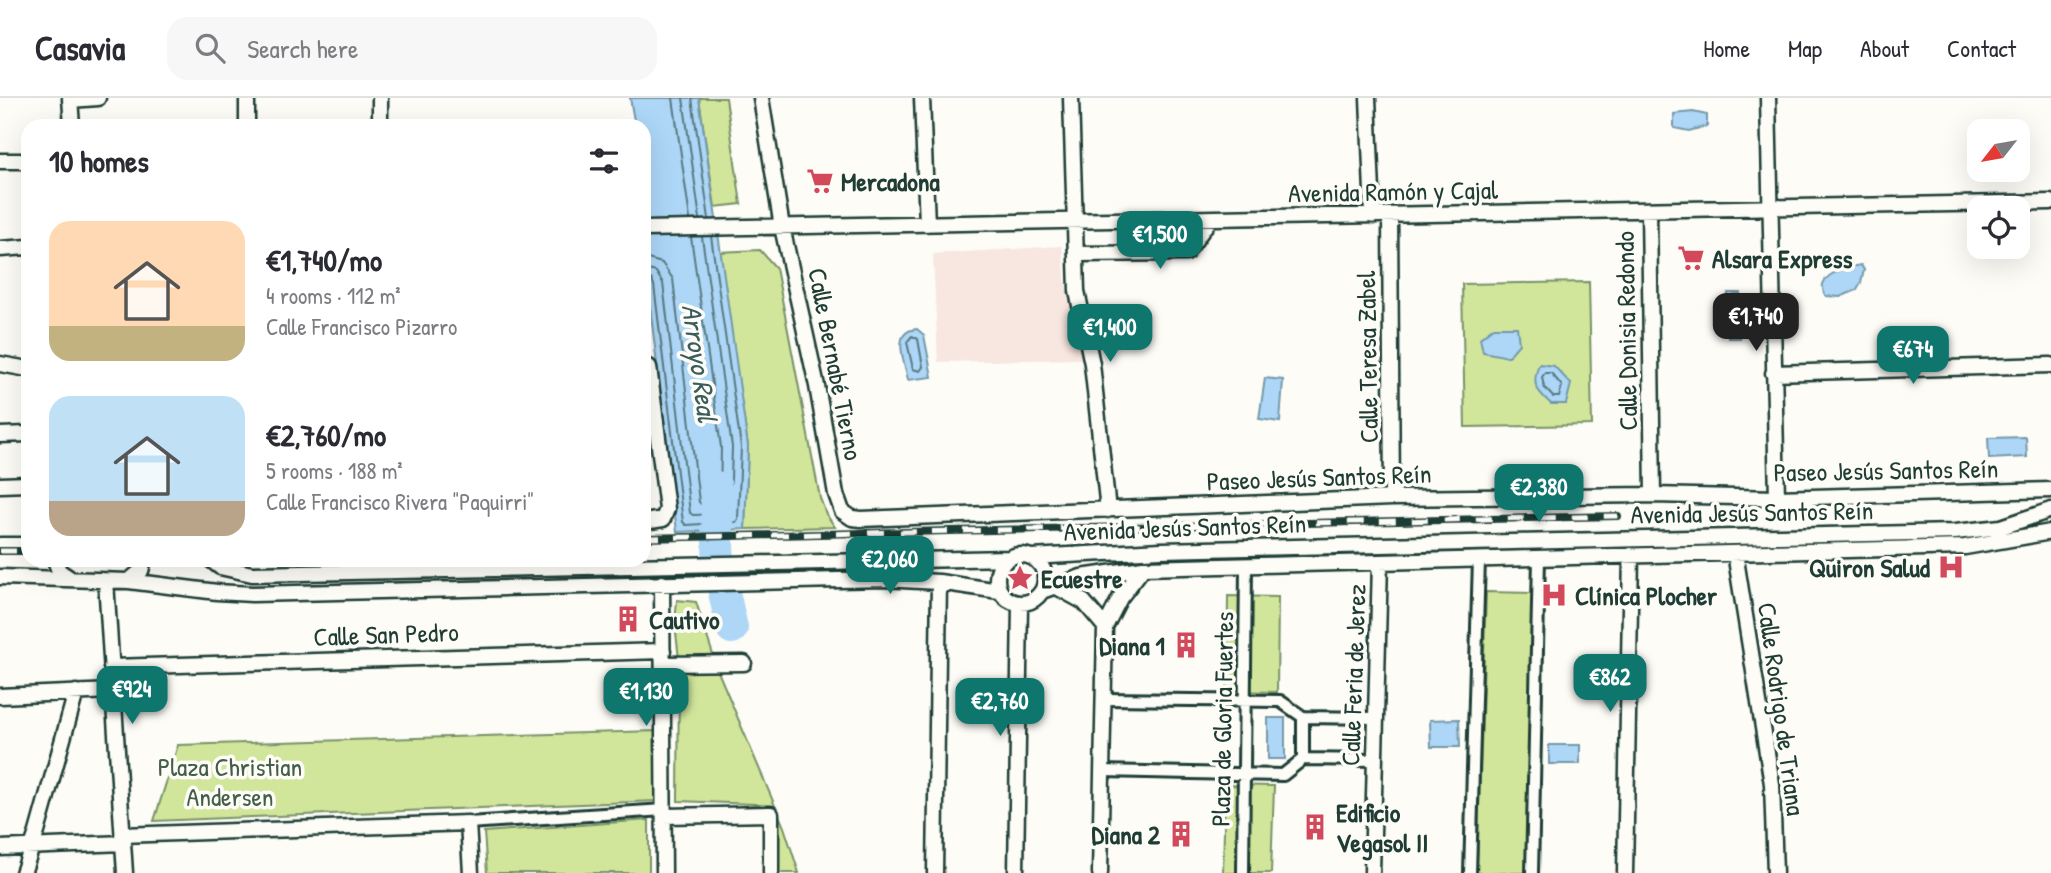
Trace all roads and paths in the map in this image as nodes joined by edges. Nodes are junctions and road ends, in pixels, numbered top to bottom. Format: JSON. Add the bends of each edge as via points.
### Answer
{"nodes":[{"id":1,"x":97,"y":98,"type":"edge"},
{"id":2,"x":247,"y":98,"type":"edge"},
{"id":3,"x":380,"y":98,"type":"edge"},
{"id":4,"x":761,"y":98,"type":"edge"},
{"id":5,"x":922,"y":98,"type":"edge"},
{"id":6,"x":1071,"y":98,"type":"edge"},
{"id":7,"x":1368,"y":98,"type":"edge"},
{"id":8,"x":1768,"y":98,"type":"edge"},
{"id":9,"x":70,"y":99,"type":"edge"},
{"id":10,"x":71,"y":119,"type":"edge"},
{"id":11,"x":247,"y":119,"type":"edge"},
{"id":12,"x":380,"y":119,"type":"edge"},
{"id":13,"x":21,"y":160,"type":"edge"},
{"id":14,"x":0,"y":161,"type":"edge"},
{"id":15,"x":2051,"y":202,"type":"edge"},
{"id":16,"x":1771,"y":208,"type":"junction"},
{"id":17,"x":1650,"y":210,"type":"junction"},
{"id":18,"x":1373,"y":216,"type":"junction"},
{"id":19,"x":1390,"y":216,"type":"junction"},
{"id":20,"x":1210,"y":219,"type":"junction"},
{"id":21,"x":1076,"y":222,"type":"junction"},
{"id":22,"x":927,"y":224,"type":"junction"},
{"id":23,"x":782,"y":227,"type":"junction"},
{"id":24,"x":651,"y":229,"type":"edge"},
{"id":25,"x":21,"y":248,"type":"edge"},
{"id":26,"x":0,"y":249,"type":"edge"},
{"id":27,"x":1076,"y":254,"type":"junction"},
{"id":28,"x":0,"y":364,"type":"edge"},
{"id":29,"x":2051,"y":365,"type":"edge"},
{"id":30,"x":21,"y":368,"type":"edge"},
{"id":31,"x":1773,"y":373,"type":"junction"},
{"id":32,"x":651,"y":401,"type":"edge"},
{"id":33,"x":21,"y":434,"type":"edge"},
{"id":34,"x":0,"y":435,"type":"edge"},
{"id":35,"x":21,"y":484,"type":"edge"},
{"id":36,"x":0,"y":485,"type":"edge"},
{"id":37,"x":2051,"y":490,"type":"edge"},
{"id":38,"x":1653,"y":495,"type":"junction"},
{"id":39,"x":1392,"y":498,"type":"junction"},
{"id":40,"x":1777,"y":498,"type":"junction"},
{"id":41,"x":1108,"y":510,"type":"junction"},
{"id":42,"x":2051,"y":510,"type":"edge"},
{"id":43,"x":842,"y":511,"type":"joint"},
{"id":44,"x":651,"y":521,"type":"edge"},
{"id":45,"x":2051,"y":532,"type":"edge"},
{"id":46,"x":0,"y":545,"type":"edge"},
{"id":47,"x":21,"y":545,"type":"edge"},
{"id":48,"x":1735,"y":553,"type":"junction"},
{"id":49,"x":1631,"y":555,"type":"junction"},
{"id":50,"x":1031,"y":557,"type":"junction"},
{"id":51,"x":1009,"y":558,"type":"junction"},
{"id":52,"x":1539,"y":558,"type":"junction"},
{"id":53,"x":1479,"y":559,"type":"junction"},
{"id":54,"x":1380,"y":562,"type":"junction"},
{"id":55,"x":651,"y":565,"type":"edge"},
{"id":56,"x":1247,"y":566,"type":"junction"},
{"id":57,"x":57,"y":567,"type":"edge"},
{"id":58,"x":142,"y":567,"type":"edge"},
{"id":59,"x":220,"y":567,"type":"edge"},
{"id":60,"x":547,"y":567,"type":"edge"},
{"id":61,"x":1143,"y":568,"type":"junction"},
{"id":62,"x":0,"y":577,"type":"edge"},
{"id":63,"x":75,"y":581,"type":"junction"},
{"id":64,"x":106,"y":581,"type":"junction"},
{"id":65,"x":129,"y":581,"type":"junction"},
{"id":66,"x":939,"y":582,"type":"junction"},
{"id":67,"x":669,"y":583,"type":"junction"},
{"id":68,"x":1048,"y":589,"type":"junction"},
{"id":69,"x":999,"y":591,"type":"junction"},
{"id":70,"x":1020,"y":604,"type":"junction"},
{"id":71,"x":1105,"y":628,"type":"junction"},
{"id":72,"x":663,"y":657,"type":"junction"},
{"id":73,"x":744,"y":663,"type":"dead end"},
{"id":74,"x":111,"y":667,"type":"junction"},
{"id":75,"x":112,"y":691,"type":"junction"},
{"id":76,"x":76,"y":692,"type":"junction"},
{"id":77,"x":0,"y":696,"type":"edge"},
{"id":78,"x":1104,"y":699,"type":"junction"},
{"id":79,"x":1244,"y":701,"type":"junction"},
{"id":80,"x":1303,"y":717,"type":"junction"},
{"id":81,"x":1376,"y":718,"type":"junction"},
{"id":82,"x":1303,"y":759,"type":"junction"},
{"id":83,"x":1375,"y":760,"type":"junction"},
{"id":84,"x":1102,"y":772,"type":"junction"},
{"id":85,"x":1244,"y":774,"type":"junction"},
{"id":86,"x":664,"y":813,"type":"junction"},
{"id":87,"x":468,"y":823,"type":"junction"},
{"id":88,"x":123,"y":839,"type":"junction"},
{"id":89,"x":0,"y":848,"type":"edge"},
{"id":90,"x":33,"y":848,"type":"junction"},
{"id":91,"x":23,"y":873,"type":"edge"},
{"id":92,"x":125,"y":873,"type":"edge"},
{"id":93,"x":471,"y":873,"type":"edge"},
{"id":94,"x":664,"y":873,"type":"edge"},
{"id":95,"x":771,"y":873,"type":"edge"},
{"id":96,"x":935,"y":873,"type":"edge"},
{"id":97,"x":1016,"y":873,"type":"edge"},
{"id":98,"x":1100,"y":873,"type":"edge"},
{"id":99,"x":1243,"y":873,"type":"edge"},
{"id":100,"x":1372,"y":873,"type":"edge"},
{"id":101,"x":1470,"y":873,"type":"edge"},
{"id":102,"x":1532,"y":873,"type":"edge"},
{"id":103,"x":1625,"y":873,"type":"edge"},
{"id":104,"x":1775,"y":873,"type":"edge"}],
"edges":[{"from":1,"to":9,"type":"street"},
{"from":2,"to":11,"type":"street"},
{"from":3,"to":12,"type":"street"},
{"from":4,"to":23,"type":"street","name":"Calle Bernabé Tierno"},
{"from":5,"to":22,"type":"street"},
{"from":6,"to":21,"type":"street"},
{"from":7,"to":18,"type":"street"},
{"from":8,"to":16,"type":"street"},
{"from":9,"to":10,"type":"street"},
{"from":13,"to":14,"type":"street"},
{"from":15,"to":16,"type":"street","name":"Avenida Ramón y Cajal"},
{"from":16,"to":17,"type":"street","name":"Avenida Ramón y Cajal"},
{"from":16,"to":31,"type":"street"},
{"from":17,"to":19,"type":"street","name":"Avenida Ramón y Cajal"},
{"from":17,"to":38,"type":"street","name":"Calle Donisia Redondo"},
{"from":18,"to":19,"type":"street","name":"Avenida Ramón y Cajal"},
{"from":18,"to":20,"type":"street","name":"Avenida Ramón y Cajal"},
{"from":19,"to":39,"type":"street","name":"Calle Teresa Zabel"},
{"from":20,"to":21,"type":"street","name":"Avenida Ramón y Cajal"},
{"from":20,"to":27,"type":"street","via":[[1186,253]]},
{"from":21,"to":22,"type":"street","name":"Avenida Ramón y Cajal"},
{"from":21,"to":27,"type":"street"},
{"from":22,"to":23,"type":"street","name":"Avenida Ramón y Cajal"},
{"from":23,"to":24,"type":"street","name":"Avenida Ramón y Cajal"},
{"from":23,"to":43,"type":"street","name":"Calle Bernabé Tierno"},
{"from":25,"to":26,"type":"street"},
{"from":27,"to":41,"type":"street","via":[[1077,291],[1092,364]]},
{"from":28,"to":30,"type":"street"},
{"from":29,"to":31,"type":"street"},
{"from":31,"to":40,"type":"street"},
{"from":32,"to":44,"type":"street","via":[[667,509],[663,519]]},
{"from":33,"to":34,"type":"street"},
{"from":35,"to":36,"type":"street"},
{"from":37,"to":40,"type":"street","name":"Paseo Jesús Santos Reín"},
{"from":38,"to":39,"type":"street","name":"Paseo Jesús Santos Reín"},
{"from":38,"to":40,"type":"street","name":"Paseo Jesús Santos Reín"},
{"from":39,"to":41,"type":"street","name":"Paseo Jesús Santos Reín"},
{"from":41,"to":43,"type":"street","name":"Paseo Jesús Santos Reín","via":[[861,519]]},
{"from":42,"to":50,"type":"street","name":"Avenida Jesús Santos Reín","via":[[2001,527],[1955,532]]},
{"from":45,"to":48,"type":"street","name":"Avenida Jesús Santos Reín","via":[[1965,547]]},
{"from":46,"to":47,"type":"street"},
{"from":48,"to":49,"type":"street","name":"Avenida Jesús Santos Reín"},
{"from":48,"to":104,"type":"street","name":"Calle Rodrigo de Triana","via":[[1772,784]]},
{"from":49,"to":52,"type":"street","name":"Avenida Jesús Santos Reín"},
{"from":49,"to":103,"type":"street"},
{"from":50,"to":51,"type":"street"},
{"from":50,"to":68,"type":"street","via":[[1042,568]]},
{"from":51,"to":55,"type":"street"},
{"from":51,"to":69,"type":"street","via":[[996,576]]},
{"from":52,"to":53,"type":"street","name":"Avenida Jesús Santos Reín"},
{"from":52,"to":102,"type":"street"},
{"from":53,"to":54,"type":"street","name":"Avenida Jesús Santos Reín"},
{"from":53,"to":101,"type":"street"},
{"from":54,"to":56,"type":"street","name":"Avenida Jesús Santos Reín"},
{"from":54,"to":81,"type":"street","name":"Calle Feria de Jerez"},
{"from":56,"to":61,"type":"street","name":"Avenida Jesús Santos Reín"},
{"from":56,"to":79,"type":"street","name":"Plaza de Gloria Fuertes"},
{"from":57,"to":63,"type":"street"},
{"from":58,"to":65,"type":"street"},
{"from":59,"to":60,"type":"street","via":[[252,574]]},
{"from":61,"to":68,"type":"street","name":"Avenida Jesús Santos Reín","via":[[1093,574]]},
{"from":61,"to":71,"type":"street"},
{"from":62,"to":63,"type":"street"},
{"from":63,"to":64,"type":"street"},
{"from":64,"to":65,"type":"street"},
{"from":64,"to":74,"type":"street"},
{"from":65,"to":67,"type":"street","via":[[253,594]]},
{"from":66,"to":67,"type":"street"},
{"from":66,"to":69,"type":"street"},
{"from":66,"to":96,"type":"street"},
{"from":67,"to":72,"type":"street"},
{"from":68,"to":70,"type":"street"},
{"from":68,"to":71,"type":"street","via":[[1084,602]]},
{"from":69,"to":70,"type":"street"},
{"from":70,"to":97,"type":"street"},
{"from":71,"to":78,"type":"street"},
{"from":72,"to":73,"type":"street","name":"Calle San Pedro"},
{"from":72,"to":74,"type":"street","name":"Calle San Pedro"},
{"from":72,"to":86,"type":"street"},
{"from":74,"to":75,"type":"street"},
{"from":75,"to":76,"type":"street"},
{"from":75,"to":88,"type":"street"},
{"from":76,"to":77,"type":"street"},
{"from":76,"to":90,"type":"street"},
{"from":78,"to":79,"type":"street"},
{"from":78,"to":84,"type":"street"},
{"from":79,"to":80,"type":"street","via":[[1280,701]]},
{"from":79,"to":85,"type":"street","name":"Plaza de Gloria Fuertes"},
{"from":80,"to":81,"type":"street"},
{"from":80,"to":82,"type":"street"},
{"from":81,"to":83,"type":"street","name":"Calle Feria de Jerez"},
{"from":82,"to":83,"type":"street"},
{"from":82,"to":85,"type":"street","via":[[1283,775]]},
{"from":83,"to":100,"type":"street","name":"Calle Feria de Jerez"},
{"from":84,"to":85,"type":"street"},
{"from":84,"to":98,"type":"street"},
{"from":85,"to":99,"type":"street","name":"Plaza de Gloria Fuertes"},
{"from":86,"to":87,"type":"street"},
{"from":86,"to":94,"type":"street"},
{"from":86,"to":95,"type":"street","via":[[771,814]]},
{"from":87,"to":88,"type":"street"},
{"from":87,"to":93,"type":"street"},
{"from":88,"to":90,"type":"street"},
{"from":88,"to":92,"type":"street"},
{"from":89,"to":90,"type":"street"},
{"from":90,"to":91,"type":"street"}]}
